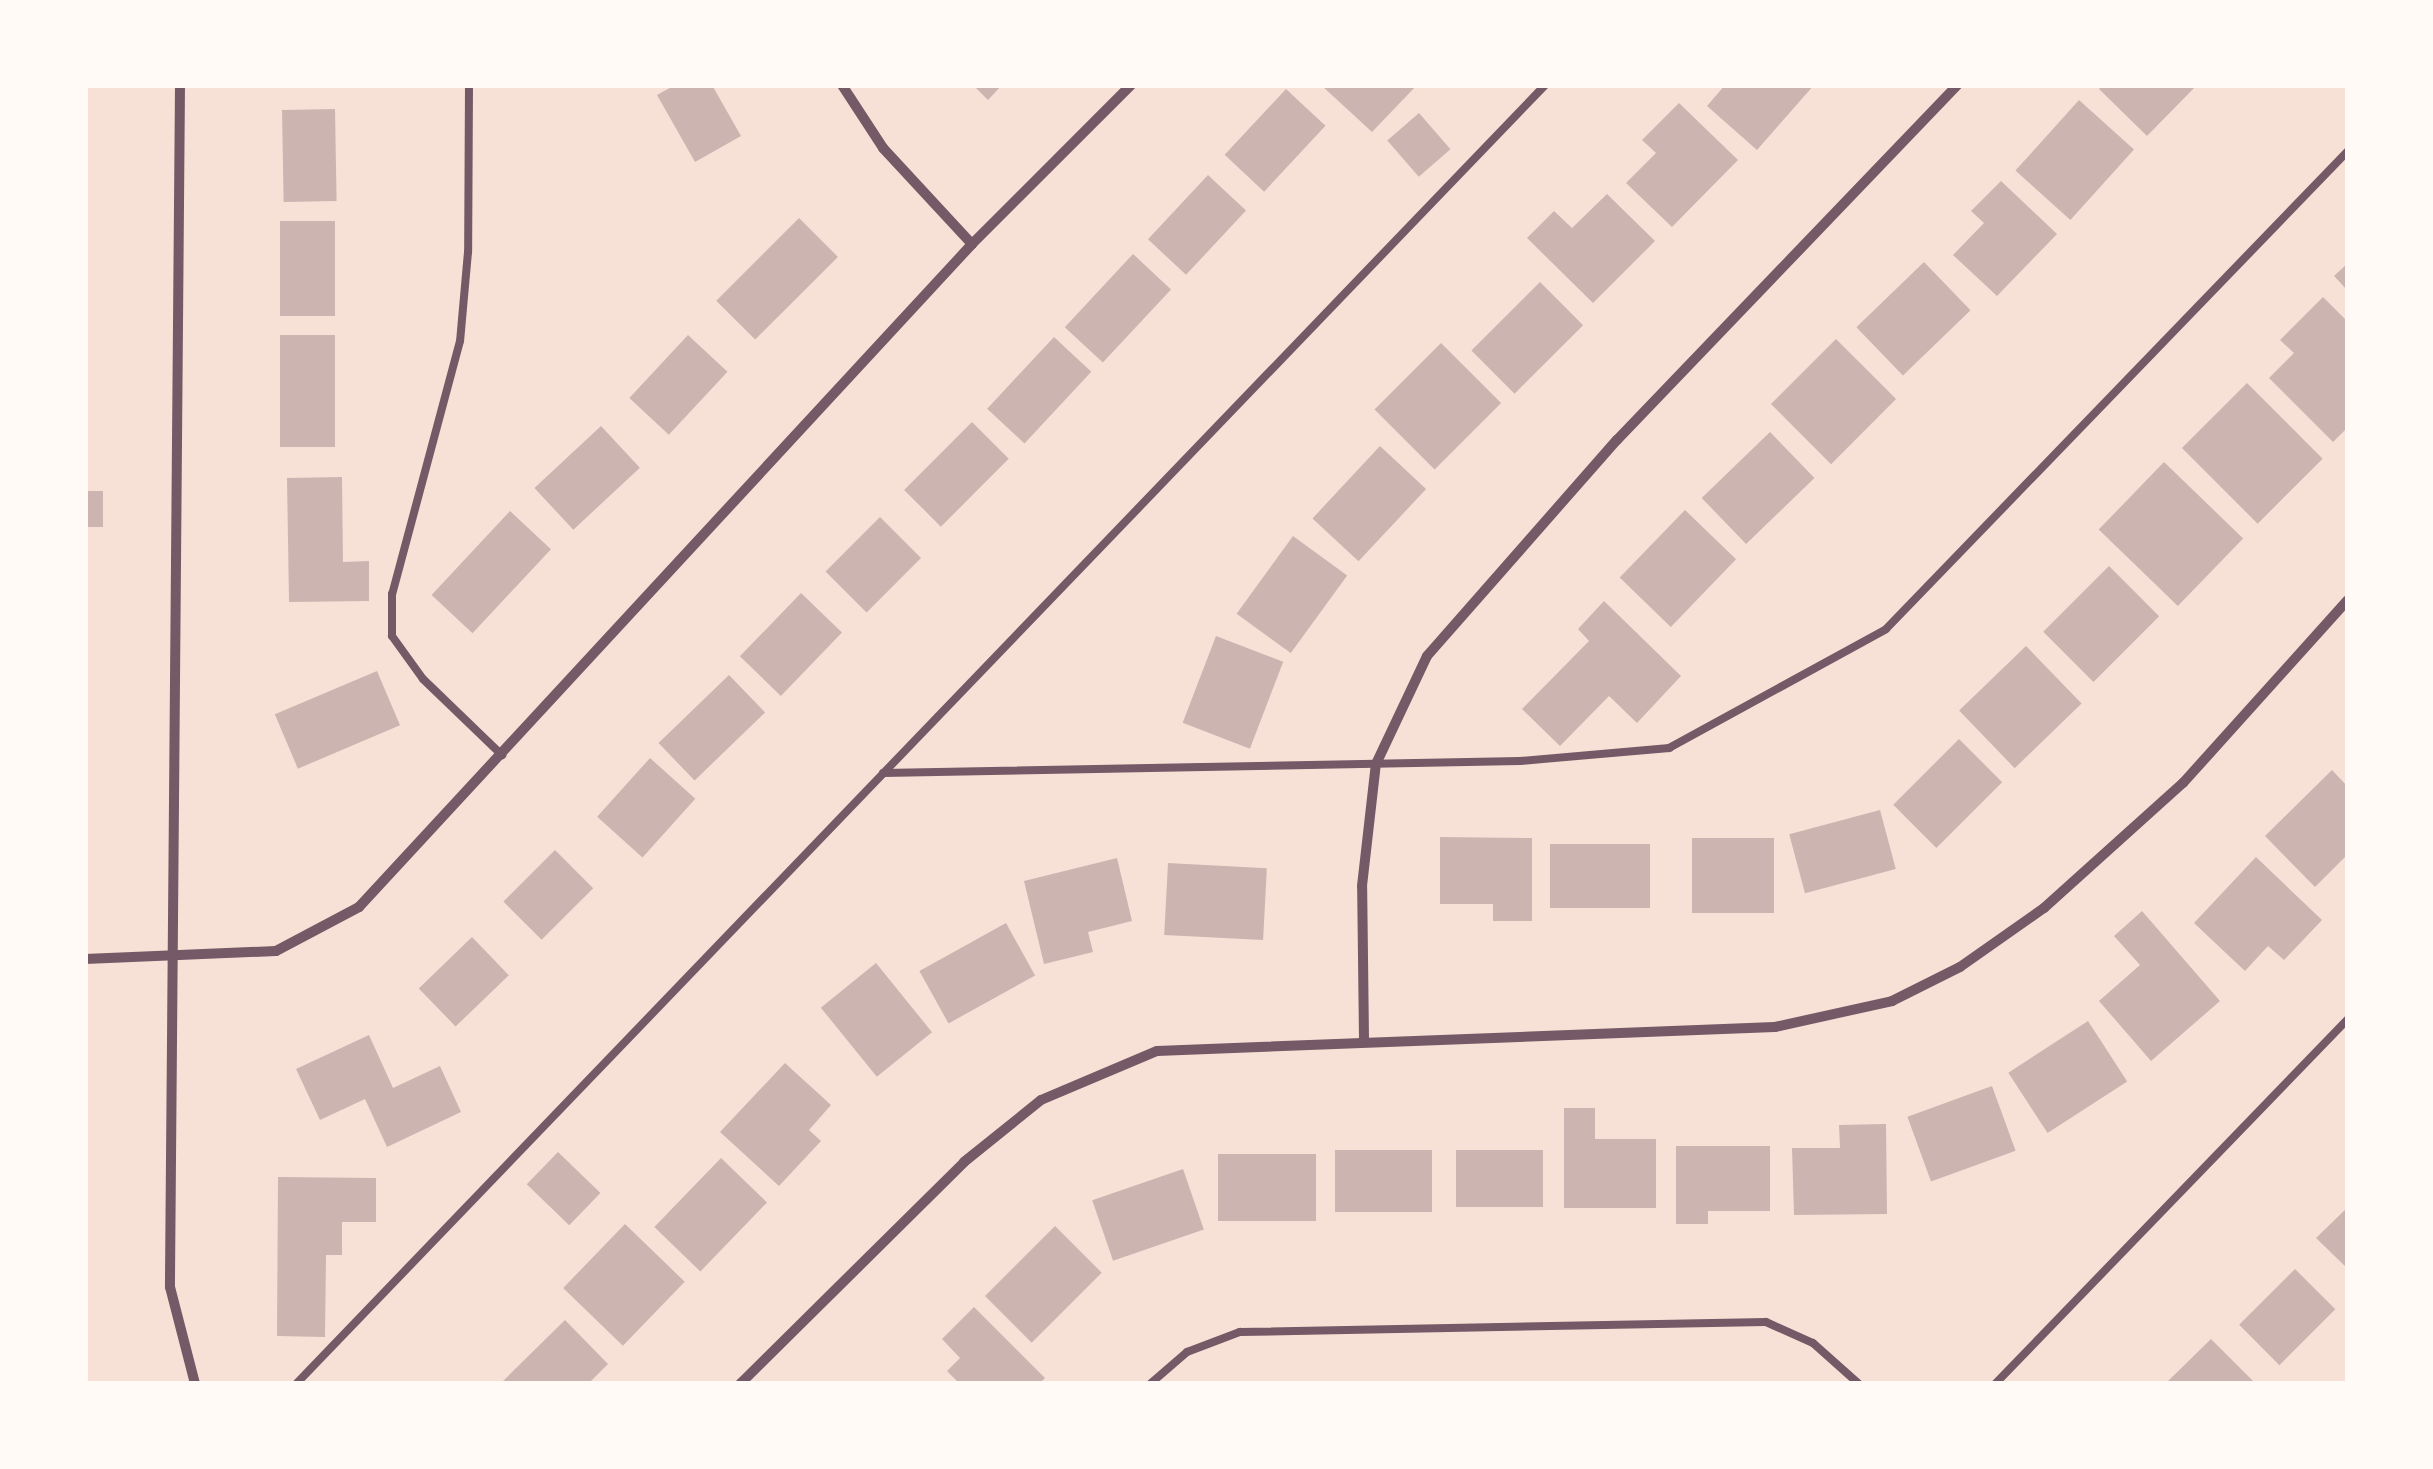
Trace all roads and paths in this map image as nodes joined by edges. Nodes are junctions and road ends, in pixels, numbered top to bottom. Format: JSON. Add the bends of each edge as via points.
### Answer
{"nodes":[{"id":1,"x":180,"y":85,"type":"edge"},
{"id":2,"x":469,"y":85,"type":"edge"},
{"id":3,"x":842,"y":85,"type":"edge"},
{"id":4,"x":1131,"y":85,"type":"edge"},
{"id":5,"x":1545,"y":85,"type":"edge"},
{"id":6,"x":1956,"y":85,"type":"edge"},
{"id":7,"x":2348,"y":151,"type":"edge"},
{"id":8,"x":972,"y":244,"type":"junction"},
{"id":9,"x":2348,"y":600,"type":"edge"},
{"id":10,"x":502,"y":754,"type":"junction"},
{"id":11,"x":1376,"y":764,"type":"junction"},
{"id":12,"x":883,"y":772,"type":"junction"},
{"id":13,"x":85,"y":959,"type":"edge"},
{"id":14,"x":171,"y":960,"type":"junction"},
{"id":15,"x":2348,"y":1019,"type":"edge"},
{"id":16,"x":1364,"y":1039,"type":"junction"},
{"id":17,"x":195,"y":1384,"type":"edge"},
{"id":18,"x":296,"y":1384,"type":"edge"},
{"id":19,"x":740,"y":1384,"type":"edge"},
{"id":20,"x":1150,"y":1384,"type":"edge"},
{"id":21,"x":1860,"y":1384,"type":"edge"},
{"id":22,"x":1995,"y":1384,"type":"edge"}],
"edges":[{"from":1,"to":14,"type":"street"},
{"from":2,"to":10,"type":"lane","via":[[460,341],[392,594],[392,636],[423,679]]},
{"from":3,"to":8,"type":"street","via":[[883,148]]},
{"from":4,"to":8,"type":"street"},
{"from":5,"to":12,"type":"lane"},
{"from":6,"to":11,"type":"street","via":[[1617,440],[1427,656]]},
{"from":7,"to":11,"type":"lane","via":[[1886,630],[1669,748],[1520,762]]},
{"from":8,"to":10,"type":"street"},
{"from":9,"to":16,"type":"street","via":[[2183,783],[2044,908],[1960,967],[1892,1000],[1775,1028]]},
{"from":10,"to":14,"type":"street","via":[[358,906],[276,951]]},
{"from":11,"to":12,"type":"lane"},
{"from":11,"to":16,"type":"street","via":[[1362,886]]},
{"from":12,"to":18,"type":"lane"},
{"from":13,"to":14,"type":"street"},
{"from":14,"to":17,"type":"street","via":[[170,1286]]},
{"from":15,"to":22,"type":"lane"},
{"from":16,"to":19,"type":"street","via":[[1157,1051],[1041,1100],[964,1162]]},
{"from":20,"to":21,"type":"lane","via":[[1187,1352],[1240,1332],[1766,1322],[1813,1342]]}]}
